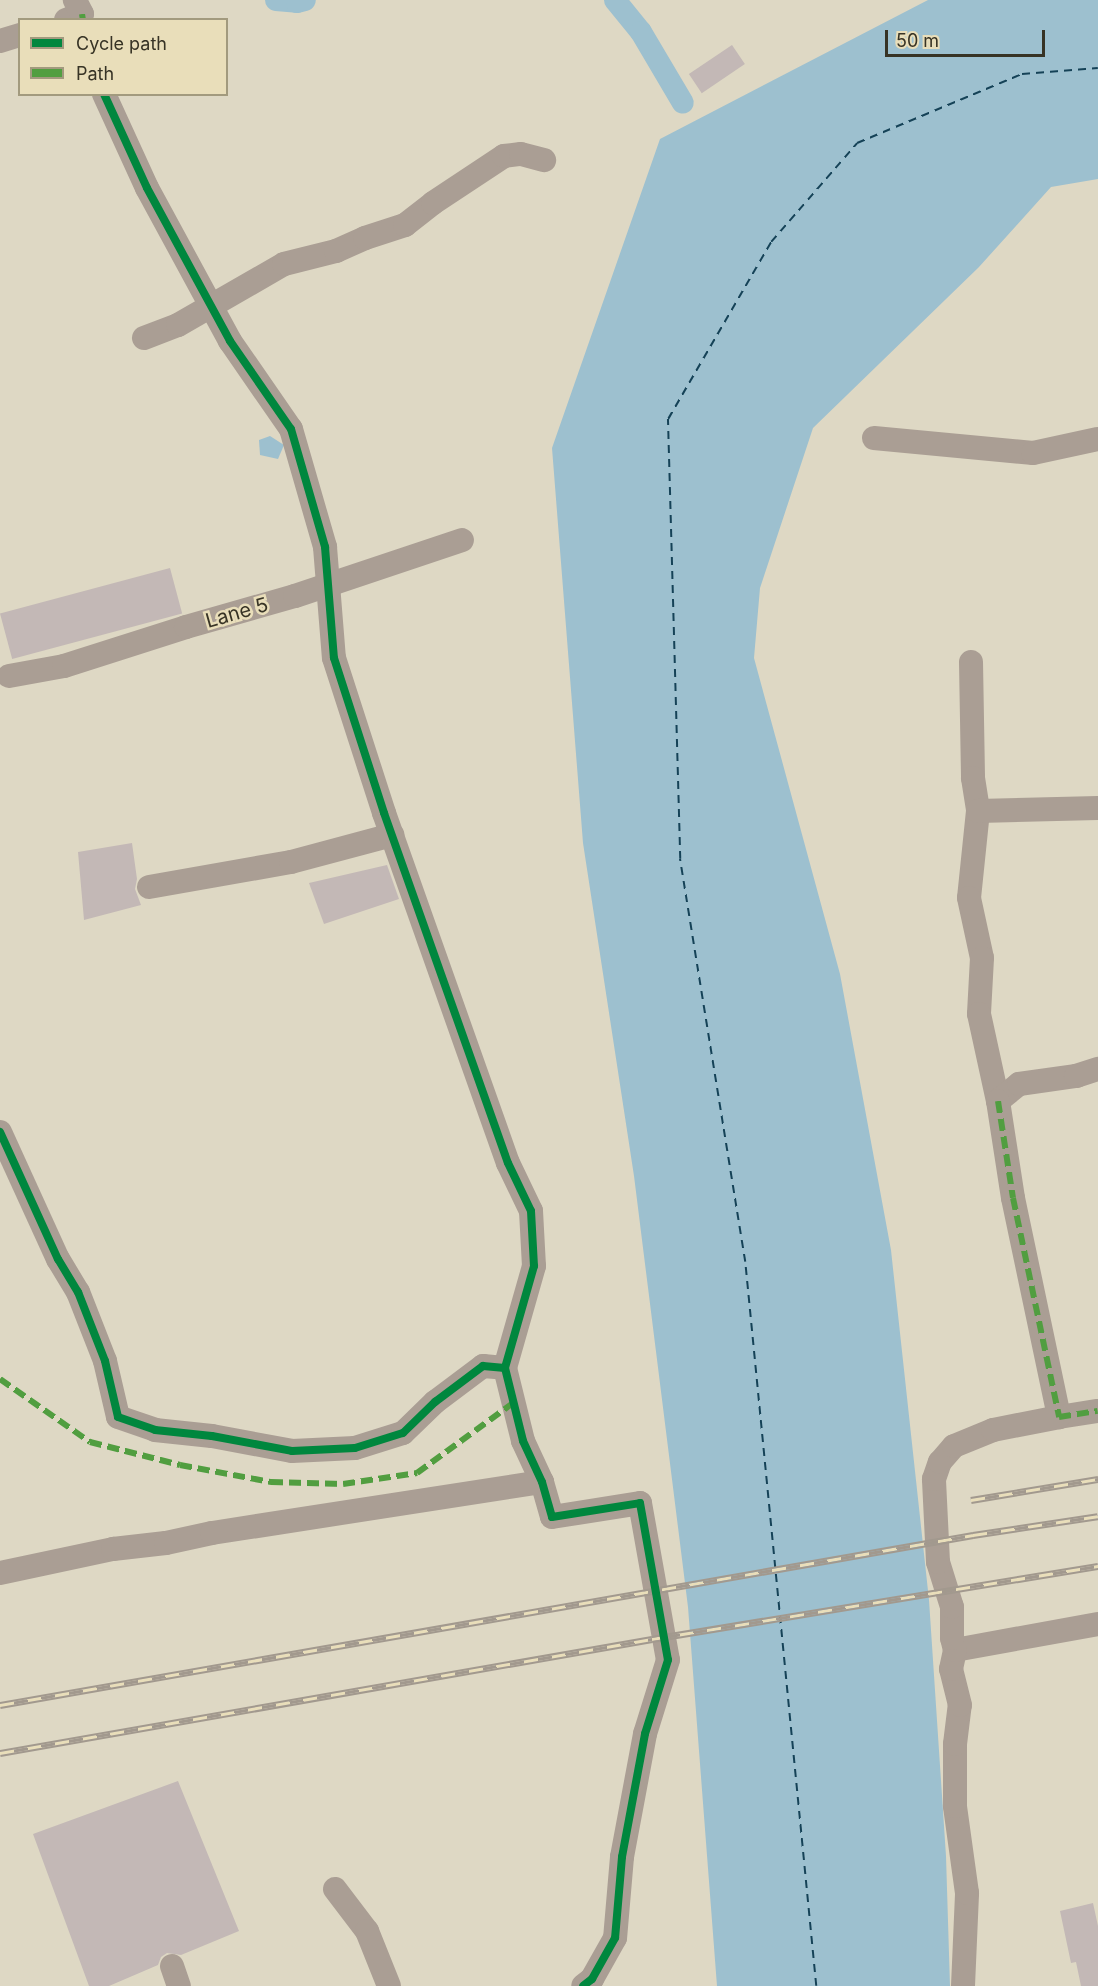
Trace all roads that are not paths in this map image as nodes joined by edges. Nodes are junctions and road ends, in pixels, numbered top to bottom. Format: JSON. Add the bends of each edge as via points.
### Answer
{"nodes":[{"id":1,"x":18,"y":36,"type":"edge"},
{"id":2,"x":0,"y":41,"type":"edge"},
{"id":3,"x":105,"y":96,"type":"edge"},
{"id":4,"x":544,"y":160,"type":"dead end"},
{"id":5,"x":212,"y":307,"type":"junction"},
{"id":6,"x":144,"y":338,"type":"dead end"},
{"id":7,"x":874,"y":438,"type":"dead end"},
{"id":8,"x":1098,"y":439,"type":"edge"},
{"id":9,"x":462,"y":540,"type":"dead end"},
{"id":10,"x":328,"y":584,"type":"junction"},
{"id":11,"x":971,"y":662,"type":"dead end"},
{"id":12,"x":9,"y":676,"type":"dead end"},
{"id":13,"x":1098,"y":808,"type":"edge"},
{"id":14,"x":978,"y":811,"type":"junction"},
{"id":15,"x":392,"y":835,"type":"junction"},
{"id":16,"x":149,"y":887,"type":"dead end"},
{"id":17,"x":1098,"y":1069,"type":"edge"},
{"id":18,"x":998,"y":1101,"type":"junction"},
{"id":19,"x":0,"y":1132,"type":"edge"},
{"id":20,"x":505,"y":1368,"type":"junction"},
{"id":21,"x":1098,"y":1411,"type":"edge"},
{"id":22,"x":1059,"y":1417,"type":"junction"},
{"id":23,"x":542,"y":1482,"type":"junction"},
{"id":24,"x":0,"y":1573,"type":"edge"},
{"id":25,"x":1098,"y":1624,"type":"edge"},
{"id":26,"x":955,"y":1650,"type":"junction"},
{"id":27,"x":335,"y":1889,"type":"dead end"},
{"id":28,"x":389,"y":1986,"type":"edge"},
{"id":29,"x":583,"y":1986,"type":"edge"},
{"id":30,"x":963,"y":1986,"type":"edge"}],
"edges":[{"from":1,"to":2,"type":"street"},
{"from":3,"to":5,"type":"street","via":[[147,188]]},
{"from":4,"to":5,"type":"street","via":[[521,154],[504,156],[405,225],[336,251],[284,264]]},
{"from":5,"to":6,"type":"street"},
{"from":5,"to":10,"type":"street","via":[[230,342],[291,429],[325,547]]},
{"from":7,"to":8,"type":"street","via":[[1032,453]]},
{"from":9,"to":10,"type":"street","name":"Lane 5"},
{"from":10,"to":12,"type":"street","name":"Lane 5","via":[[64,666]]},
{"from":10,"to":15,"type":"street","via":[[334,658]]},
{"from":11,"to":14,"type":"street","via":[[973,778]]},
{"from":13,"to":14,"type":"street"},
{"from":14,"to":18,"type":"street","via":[[969,898],[982,958],[978,1014]]},
{"from":15,"to":16,"type":"street","via":[[291,862]]},
{"from":15,"to":20,"type":"street","via":[[508,1163],[531,1211],[534,1266]]},
{"from":17,"to":18,"type":"street","via":[[1019,1084]]},
{"from":18,"to":22,"type":"street","via":[[1013,1198]]},
{"from":19,"to":20,"type":"street","via":[[58,1258],[78,1292],[105,1361],[118,1417],[155,1430],[292,1451],[355,1448],[403,1433],[435,1402],[483,1366]]},
{"from":20,"to":23,"type":"street","via":[[523,1441]]},
{"from":21,"to":22,"type":"street"},
{"from":22,"to":26,"type":"street","via":[[993,1430],[954,1446],[940,1462],[934,1479],[938,1562],[952,1607]]},
{"from":23,"to":24,"type":"street","via":[[113,1549]]},
{"from":23,"to":29,"type":"street","via":[[552,1517],[640,1503],[668,1660],[645,1734],[622,1857],[615,1938],[592,1979]]},
{"from":25,"to":26,"type":"street"},
{"from":26,"to":30,"type":"street","via":[[951,1669],[960,1705],[955,1744],[955,1806],[967,1893]]},
{"from":27,"to":28,"type":"street","via":[[367,1931]]}]}
